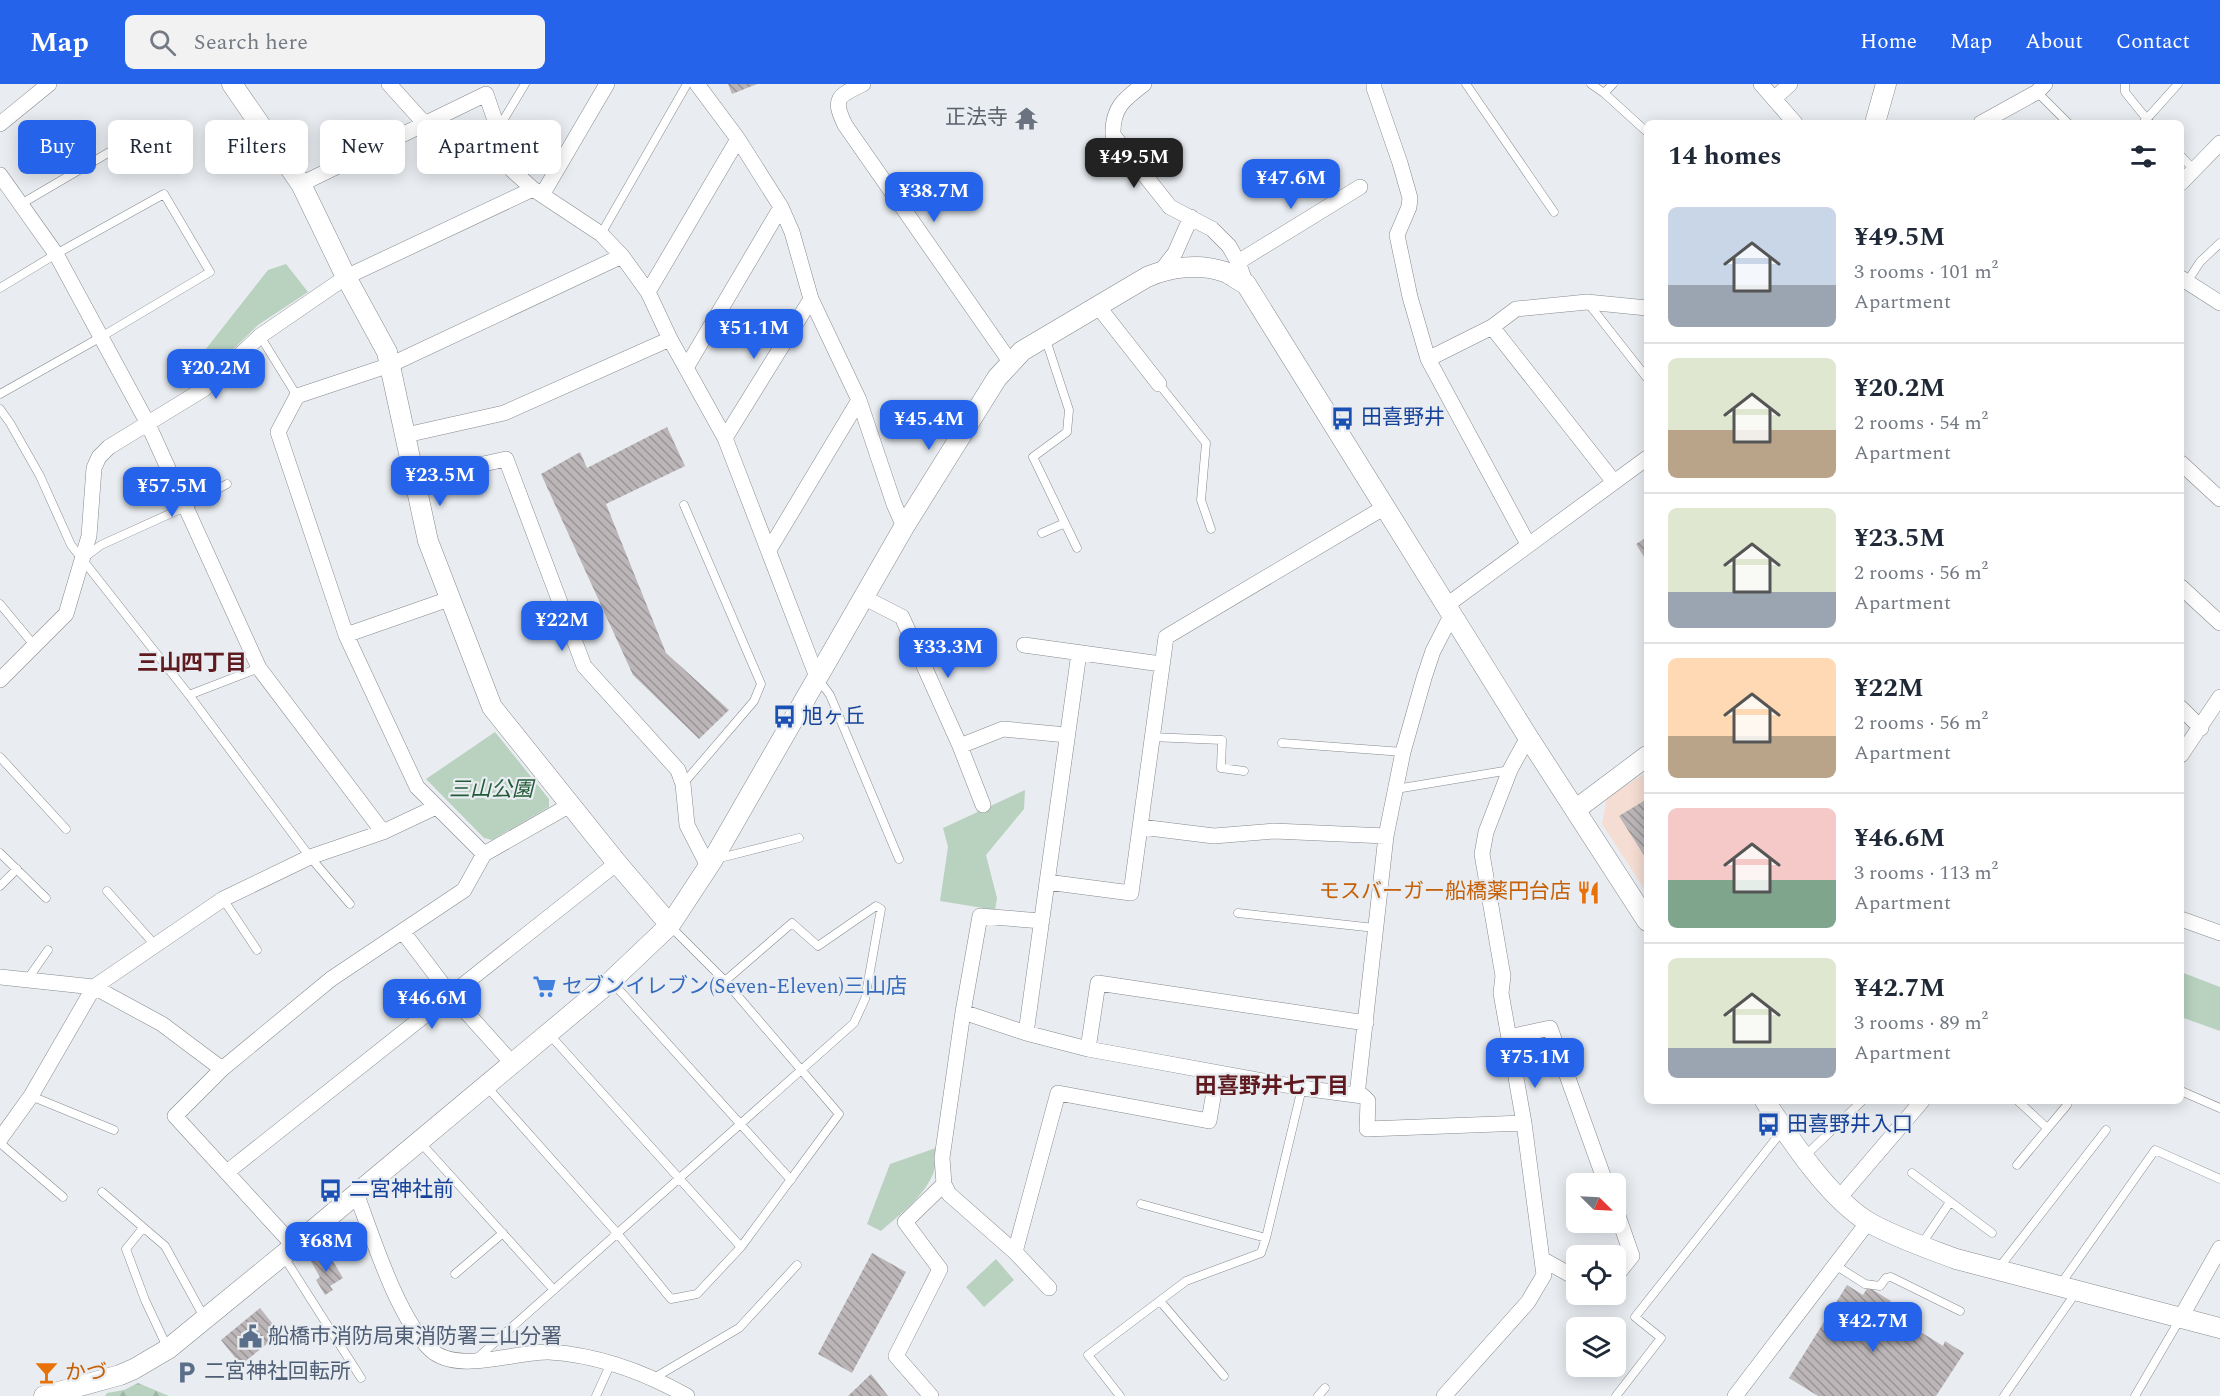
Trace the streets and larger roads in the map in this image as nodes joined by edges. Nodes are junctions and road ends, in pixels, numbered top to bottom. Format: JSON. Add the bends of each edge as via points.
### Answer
{"nodes":[{"id":1,"x":49,"y":84,"type":"edge"},
{"id":2,"x":231,"y":84,"type":"edge"},
{"id":3,"x":389,"y":84,"type":"edge"},
{"id":4,"x":607,"y":84,"type":"edge"},
{"id":5,"x":697,"y":84,"type":"edge"},
{"id":6,"x":862,"y":84,"type":"edge"},
{"id":7,"x":1144,"y":84,"type":"edge"},
{"id":8,"x":1374,"y":84,"type":"edge"},
{"id":9,"x":1761,"y":84,"type":"edge"},
{"id":10,"x":1790,"y":84,"type":"edge"},
{"id":11,"x":1886,"y":84,"type":"edge"},
{"id":12,"x":2041,"y":88,"type":"edge"},
{"id":13,"x":484,"y":89,"type":"edge"},
{"id":14,"x":1775,"y":98,"type":"junction"},
{"id":15,"x":421,"y":120,"type":"edge"},
{"id":16,"x":432,"y":120,"type":"edge"},
{"id":17,"x":1793,"y":120,"type":"edge"},
{"id":18,"x":1876,"y":120,"type":"edge"},
{"id":19,"x":1986,"y":120,"type":"edge"},
{"id":20,"x":0,"y":124,"type":"edge"},
{"id":21,"x":417,"y":128,"type":"edge"},
{"id":22,"x":738,"y":139,"type":"junction"},
{"id":23,"x":2220,"y":143,"type":"edge"},
{"id":24,"x":2184,"y":180,"type":"edge"},
{"id":25,"x":301,"y":184,"type":"junction"},
{"id":26,"x":3,"y":185,"type":"edge"},
{"id":27,"x":1360,"y":187,"type":"dead end"},
{"id":28,"x":538,"y":192,"type":"junction"},
{"id":29,"x":781,"y":207,"type":"junction"},
{"id":30,"x":1191,"y":217,"type":"junction"},
{"id":31,"x":622,"y":256,"type":"junction"},
{"id":32,"x":1238,"y":262,"type":"junction"},
{"id":33,"x":1161,"y":271,"type":"junction"},
{"id":34,"x":346,"y":277,"type":"junction"},
{"id":35,"x":2184,"y":280,"type":"edge"},
{"id":36,"x":1246,"y":284,"type":"junction"},
{"id":37,"x":648,"y":292,"type":"junction"},
{"id":38,"x":811,"y":299,"type":"junction"},
{"id":39,"x":2220,"y":303,"type":"edge"},
{"id":40,"x":1097,"y":305,"type":"junction"},
{"id":41,"x":1644,"y":308,"type":"edge"},
{"id":42,"x":1492,"y":327,"type":"junction"},
{"id":43,"x":670,"y":339,"type":"junction"},
{"id":44,"x":1428,"y":359,"type":"junction"},
{"id":45,"x":1011,"y":363,"type":"junction"},
{"id":46,"x":390,"y":365,"type":"junction"},
{"id":47,"x":686,"y":368,"type":"junction"},
{"id":48,"x":1159,"y":384,"type":"road end"},
{"id":49,"x":859,"y":400,"type":"junction"},
{"id":50,"x":147,"y":422,"type":"junction"},
{"id":51,"x":406,"y":435,"type":"junction"},
{"id":52,"x":725,"y":438,"type":"junction"},
{"id":53,"x":1644,"y":460,"type":"edge"},
{"id":54,"x":2184,"y":466,"type":"edge"},
{"id":55,"x":414,"y":479,"type":"junction"},
{"id":56,"x":1614,"y":482,"type":"junction"},
{"id":57,"x":2220,"y":499,"type":"edge"},
{"id":58,"x":1384,"y":507,"type":"junction"},
{"id":59,"x":904,"y":527,"type":"junction"},
{"id":60,"x":1528,"y":544,"type":"junction"},
{"id":61,"x":769,"y":550,"type":"junction"},
{"id":62,"x":2184,"y":590,"type":"edge"},
{"id":63,"x":863,"y":597,"type":"junction"},
{"id":64,"x":449,"y":599,"type":"junction"},
{"id":65,"x":1449,"y":609,"type":"junction"},
{"id":66,"x":2220,"y":623,"type":"edge"},
{"id":67,"x":346,"y":635,"type":"junction"},
{"id":68,"x":1024,"y":645,"type":"dead end"},
{"id":69,"x":1079,"y":653,"type":"junction"},
{"id":70,"x":1161,"y":664,"type":"junction"},
{"id":71,"x":817,"y":677,"type":"junction"},
{"id":72,"x":0,"y":680,"type":"edge"},
{"id":73,"x":2220,"y":697,"type":"edge"},
{"id":74,"x":2184,"y":711,"type":"edge"},
{"id":75,"x":2201,"y":728,"type":"junction"},
{"id":76,"x":1067,"y":735,"type":"junction"},
{"id":77,"x":1528,"y":737,"type":"junction"},
{"id":78,"x":960,"y":746,"type":"junction"},
{"id":79,"x":2184,"y":751,"type":"edge"},
{"id":80,"x":1644,"y":758,"type":"edge"},
{"id":81,"x":570,"y":805,"type":"junction"},
{"id":82,"x":982,"y":805,"type":"dead end"},
{"id":83,"x":436,"y":807,"type":"junction"},
{"id":84,"x":1575,"y":810,"type":"junction"},
{"id":85,"x":1141,"y":827,"type":"junction"},
{"id":86,"x":383,"y":832,"type":"junction"},
{"id":87,"x":1386,"y":836,"type":"junction"},
{"id":88,"x":484,"y":854,"type":"junction"},
{"id":89,"x":617,"y":863,"type":"junction"},
{"id":90,"x":710,"y":864,"type":"junction"},
{"id":91,"x":1047,"y":882,"type":"junction"},
{"id":92,"x":1644,"y":916,"type":"edge"},
{"id":93,"x":2184,"y":920,"type":"edge"},
{"id":94,"x":1042,"y":921,"type":"junction"},
{"id":95,"x":670,"y":926,"type":"junction"},
{"id":96,"x":403,"y":932,"type":"junction"},
{"id":97,"x":2220,"y":933,"type":"edge"},
{"id":98,"x":0,"y":977,"type":"edge"},
{"id":99,"x":94,"y":987,"type":"junction"},
{"id":100,"x":450,"y":994,"type":"junction"},
{"id":101,"x":963,"y":1012,"type":"junction"},
{"id":102,"x":1366,"y":1023,"type":"junction"},
{"id":103,"x":1026,"y":1033,"type":"junction"},
{"id":104,"x":1509,"y":1037,"type":"junction"},
{"id":105,"x":1088,"y":1049,"type":"junction"},
{"id":106,"x":512,"y":1063,"type":"junction"},
{"id":107,"x":222,"y":1069,"type":"junction"},
{"id":108,"x":1217,"y":1074,"type":"junction"},
{"id":109,"x":1357,"y":1095,"type":"junction"},
{"id":110,"x":1767,"y":1104,"type":"edge"},
{"id":111,"x":1919,"y":1104,"type":"edge"},
{"id":112,"x":1524,"y":1123,"type":"junction"},
{"id":113,"x":0,"y":1141,"type":"edge"},
{"id":114,"x":227,"y":1172,"type":"junction"},
{"id":115,"x":1602,"y":1173,"type":"edge"},
{"id":116,"x":944,"y":1184,"type":"junction"},
{"id":117,"x":356,"y":1193,"type":"junction"},
{"id":118,"x":1839,"y":1198,"type":"junction"},
{"id":119,"x":1869,"y":1222,"type":"junction"},
{"id":120,"x":1624,"y":1233,"type":"edge"},
{"id":121,"x":2220,"y":1248,"type":"edge"},
{"id":122,"x":289,"y":1251,"type":"junction"},
{"id":123,"x":1015,"y":1252,"type":"junction"},
{"id":124,"x":1542,"y":1259,"type":"junction"},
{"id":125,"x":1626,"y":1264,"type":"edge"},
{"id":126,"x":1566,"y":1272,"type":"edge"},
{"id":127,"x":1049,"y":1288,"type":"dead end"},
{"id":128,"x":2181,"y":1317,"type":"junction"},
{"id":129,"x":2220,"y":1328,"type":"edge"},
{"id":130,"x":44,"y":1396,"type":"edge"},
{"id":131,"x":687,"y":1396,"type":"edge"},
{"id":132,"x":931,"y":1396,"type":"edge"},
{"id":133,"x":1444,"y":1396,"type":"edge"},
{"id":134,"x":1735,"y":1396,"type":"edge"}],
"edges":[{"from":1,"to":20,"type":"street"},
{"from":2,"to":25,"type":"street"},
{"from":3,"to":15,"type":"street"},
{"from":4,"to":28,"type":"street"},
{"from":5,"to":22,"type":"street"},
{"from":6,"to":45,"type":"street","via":[[845,91],[839,100],[839,113],[845,125]]},
{"from":7,"to":30,"type":"street","via":[[1124,99],[1113,123],[1113,135],[1170,207]]},
{"from":8,"to":44,"type":"street","via":[[1410,198],[1397,235]]},
{"from":9,"to":14,"type":"street"},
{"from":10,"to":14,"type":"street"},
{"from":11,"to":18,"type":"street"},
{"from":12,"to":19,"type":"street"},
{"from":13,"to":16,"type":"street"},
{"from":13,"to":28,"type":"street","via":[[512,170]]},
{"from":14,"to":17,"type":"street"},
{"from":21,"to":25,"type":"street"},
{"from":22,"to":29,"type":"street"},
{"from":22,"to":37,"type":"street"},
{"from":23,"to":24,"type":"street"},
{"from":25,"to":34,"type":"street"},
{"from":26,"to":50,"type":"street","via":[[56,254]]},
{"from":27,"to":32,"type":"street"},
{"from":28,"to":31,"type":"street","via":[[601,234]]},
{"from":28,"to":34,"type":"street"},
{"from":29,"to":38,"type":"street"},
{"from":29,"to":47,"type":"street"},
{"from":30,"to":32,"type":"street","via":[[1212,229]]},
{"from":30,"to":33,"type":"street","via":[[1175,253]]},
{"from":31,"to":37,"type":"street"},
{"from":31,"to":46,"type":"street"},
{"from":32,"to":36,"type":"street"},
{"from":33,"to":36,"type":"street","via":[[1202,268],[1225,273]]},
{"from":33,"to":40,"type":"street"},
{"from":34,"to":46,"type":"street","via":[[387,352]]},
{"from":34,"to":50,"type":"street","via":[[260,336],[204,389]]},
{"from":35,"to":39,"type":"street"},
{"from":36,"to":58,"type":"street"},
{"from":37,"to":43,"type":"street"},
{"from":38,"to":49,"type":"street"},
{"from":38,"to":52,"type":"street"},
{"from":40,"to":45,"type":"street","via":[[1022,351]]},
{"from":40,"to":48,"type":"street"},
{"from":41,"to":42,"type":"street","via":[[1587,302],[1516,309]]},
{"from":42,"to":44,"type":"street"},
{"from":42,"to":56,"type":"street"},
{"from":43,"to":47,"type":"street"},
{"from":43,"to":51,"type":"street","via":[[504,414]]},
{"from":44,"to":60,"type":"street"},
{"from":45,"to":59,"type":"street"},
{"from":46,"to":51,"type":"street"},
{"from":46,"to":67,"type":"street","via":[[297,396],[278,432]]},
{"from":47,"to":52,"type":"street"},
{"from":49,"to":59,"type":"street"},
{"from":49,"to":61,"type":"street"},
{"from":50,"to":72,"type":"street","via":[[109,447],[94,468],[89,536],[66,614]]},
{"from":50,"to":86,"type":"street","via":[[259,668]]},
{"from":51,"to":55,"type":"street"},
{"from":52,"to":61,"type":"street"},
{"from":53,"to":56,"type":"street"},
{"from":54,"to":57,"type":"street"},
{"from":55,"to":64,"type":"street","via":[[428,541]]},
{"from":55,"to":90,"type":"street","via":[[506,459],[584,666],[678,770],[687,825]]},
{"from":56,"to":60,"type":"street"},
{"from":58,"to":65,"type":"street"},
{"from":58,"to":70,"type":"street","via":[[1166,637]]},
{"from":59,"to":63,"type":"street"},
{"from":60,"to":65,"type":"street"},
{"from":61,"to":71,"type":"street"},
{"from":62,"to":66,"type":"street"},
{"from":63,"to":71,"type":"street"},
{"from":63,"to":78,"type":"street","via":[[902,617]]},
{"from":64,"to":67,"type":"street"},
{"from":64,"to":81,"type":"street","via":[[492,707]]},
{"from":65,"to":77,"type":"street"},
{"from":65,"to":87,"type":"street","via":[[1403,752]]},
{"from":67,"to":83,"type":"street","via":[[417,787]]},
{"from":68,"to":69,"type":"street"},
{"from":69,"to":70,"type":"street"},
{"from":69,"to":76,"type":"street"},
{"from":70,"to":85,"type":"street"},
{"from":71,"to":90,"type":"street"},
{"from":73,"to":75,"type":"street"},
{"from":74,"to":75,"type":"street"},
{"from":75,"to":79,"type":"street"},
{"from":76,"to":78,"type":"street","via":[[1003,729]]},
{"from":76,"to":91,"type":"street"},
{"from":77,"to":84,"type":"street"},
{"from":77,"to":104,"type":"street","via":[[1510,770],[1486,832],[1482,854]]},
{"from":78,"to":82,"type":"street"},
{"from":80,"to":84,"type":"street"},
{"from":81,"to":88,"type":"street"},
{"from":81,"to":89,"type":"street"},
{"from":83,"to":86,"type":"street"},
{"from":83,"to":88,"type":"street"},
{"from":84,"to":92,"type":"street"},
{"from":85,"to":87,"type":"street","via":[[1214,836],[1274,831]]},
{"from":85,"to":91,"type":"street","via":[[1131,893]]},
{"from":86,"to":99,"type":"street","via":[[310,857],[222,899]]},
{"from":87,"to":102,"type":"street"},
{"from":88,"to":96,"type":"street","via":[[464,890]]},
{"from":89,"to":95,"type":"street"},
{"from":89,"to":100,"type":"street"},
{"from":90,"to":95,"type":"street"},
{"from":91,"to":94,"type":"street"},
{"from":93,"to":97,"type":"street"},
{"from":94,"to":101,"type":"street","via":[[980,916]]},
{"from":94,"to":103,"type":"street"},
{"from":95,"to":106,"type":"street"},
{"from":96,"to":100,"type":"street"},
{"from":96,"to":107,"type":"street","via":[[331,979]]},
{"from":98,"to":99,"type":"street"},
{"from":99,"to":107,"type":"street","via":[[162,1024]]},
{"from":99,"to":113,"type":"street","via":[[31,1096]]},
{"from":100,"to":106,"type":"street"},
{"from":100,"to":114,"type":"street"},
{"from":101,"to":103,"type":"street"},
{"from":101,"to":116,"type":"street","via":[[942,1158]]},
{"from":102,"to":105,"type":"street","via":[[1098,983]]},
{"from":102,"to":109,"type":"street"},
{"from":103,"to":105,"type":"street"},
{"from":104,"to":112,"type":"street"},
{"from":104,"to":115,"type":"street","via":[[1550,1028]]},
{"from":105,"to":108,"type":"street"},
{"from":106,"to":117,"type":"street"},
{"from":107,"to":114,"type":"street","via":[[175,1116]]},
{"from":108,"to":109,"type":"street"},
{"from":108,"to":123,"type":"street","via":[[1209,1121],[1058,1093]]},
{"from":109,"to":112,"type":"street","via":[[1368,1101],[1367,1129]]},
{"from":110,"to":118,"type":"street"},
{"from":111,"to":118,"type":"street"},
{"from":112,"to":124,"type":"street"},
{"from":114,"to":122,"type":"street"},
{"from":116,"to":123,"type":"street","via":[[949,1194]]},
{"from":116,"to":132,"type":"street","via":[[905,1222],[940,1269],[896,1356]]},
{"from":117,"to":122,"type":"street"},
{"from":117,"to":131,"type":"street","via":[[413,1328],[430,1350],[449,1359],[548,1352],[611,1363]]},
{"from":118,"to":119,"type":"street"},
{"from":119,"to":128,"type":"street","via":[[1956,1259]]},
{"from":119,"to":134,"type":"street"},
{"from":120,"to":125,"type":"street","via":[[1632,1256]]},
{"from":121,"to":128,"type":"street"},
{"from":122,"to":130,"type":"street","via":[[154,1358],[120,1375]]},
{"from":123,"to":127,"type":"street"},
{"from":124,"to":126,"type":"street"},
{"from":124,"to":133,"type":"street","via":[[1544,1275],[1528,1302]]},
{"from":128,"to":129,"type":"street"}]}
